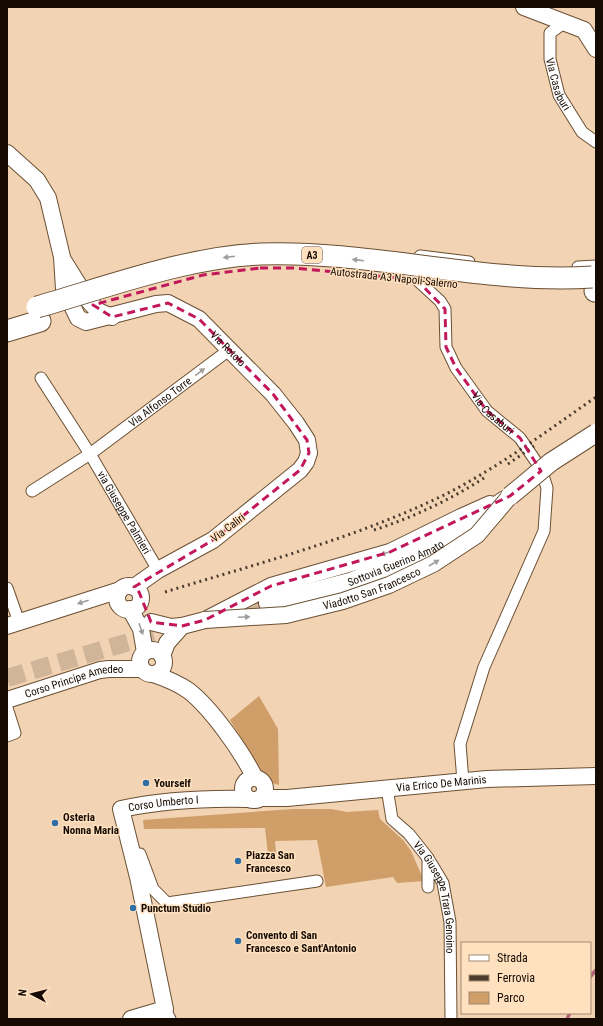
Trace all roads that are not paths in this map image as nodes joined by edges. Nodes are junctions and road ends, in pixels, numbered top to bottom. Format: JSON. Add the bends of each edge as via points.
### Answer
{"nodes":[{"id":1,"x":524,"y":7,"type":"edge"},
{"id":2,"x":565,"y":22,"type":"junction"},
{"id":3,"x":596,"y":49,"type":"edge"},
{"id":4,"x":596,"y":142,"type":"edge"},
{"id":5,"x":7,"y":153,"type":"edge"},
{"id":6,"x":595,"y":280,"type":"edge"},
{"id":7,"x":38,"y":314,"type":"junction"},
{"id":8,"x":7,"y":316,"type":"edge"},
{"id":9,"x":7,"y":331,"type":"edge"},
{"id":10,"x":229,"y":350,"type":"junction"},
{"id":11,"x":41,"y":378,"type":"dead end"},
{"id":12,"x":596,"y":433,"type":"edge"},
{"id":13,"x":309,"y":453,"type":"joint"},
{"id":14,"x":90,"y":454,"type":"junction"},
{"id":15,"x":32,"y":491,"type":"dead end"},
{"id":16,"x":510,"y":496,"type":"junction"},
{"id":17,"x":158,"y":570,"type":"junction"},
{"id":18,"x":7,"y":588,"type":"edge"},
{"id":19,"x":131,"y":596,"type":"junction"},
{"id":20,"x":268,"y":604,"type":"tunnel mouth"},
{"id":21,"x":205,"y":620,"type":"junction"},
{"id":22,"x":151,"y":622,"type":"junction"},
{"id":23,"x":13,"y":624,"type":"edge"},
{"id":24,"x":182,"y":626,"type":"junction"},
{"id":25,"x":155,"y":666,"type":"junction"},
{"id":26,"x":7,"y":700,"type":"edge"},
{"id":27,"x":7,"y":708,"type":"edge"},
{"id":28,"x":11,"y":734,"type":"edge"},
{"id":29,"x":596,"y":776,"type":"edge"},
{"id":30,"x":463,"y":781,"type":"junction"},
{"id":31,"x":253,"y":788,"type":"junction"},
{"id":32,"x":387,"y":788,"type":"junction"},
{"id":33,"x":132,"y":854,"type":"junction"},
{"id":34,"x":428,"y":858,"type":"junction"},
{"id":35,"x":317,"y":881,"type":"dead end"},
{"id":36,"x":428,"y":887,"type":"dead end"},
{"id":37,"x":167,"y":1014,"type":"edge"},
{"id":38,"x":131,"y":1019,"type":"edge"},
{"id":39,"x":451,"y":1019,"type":"edge"}],
"edges":[{"from":1,"to":2,"type":"main road"},
{"from":2,"to":3,"type":"main road","via":[[584,30]]},
{"from":2,"to":4,"type":"street","name":"Via Casaburi","via":[[550,33],[550,59],[559,95],[582,132]]},
{"from":5,"to":10,"type":"main road","name":"Via Rotolo","via":[[37,180],[48,198],[62,257],[88,300],[98,311],[112,317],[168,303],[199,320]]},
{"from":6,"to":7,"type":"highway","name":"Autostrada A3 Napoli-Salerno","number":"A3","bridge":true,"via":[[496,276],[342,258],[260,254],[197,263]]},
{"from":6,"to":30,"type":"street","name":"Via Casaburi","via":[[552,268],[390,255],[445,309],[446,347],[456,368],[487,411],[520,438],[541,469],[547,488],[544,531],[484,667],[460,744]]},
{"from":7,"to":8,"type":"highway","name":"Autostrada A3 Napoli-Salerno","number":"A3"},
{"from":7,"to":9,"type":"highway","name":"Autostrada A3 Napoli-Salerno","number":"A3"},
{"from":10,"to":13,"type":"main road","name":"Via Rotolo","via":[[273,394],[296,423],[308,440]]},
{"from":14,"to":10,"type":"street","name":"Via Alfonso Torre","one_way":true},
{"from":11,"to":14,"type":"street"},
{"from":12,"to":16,"type":"main road","name":"Viadotto San Francesco","bridge":true,"via":[[551,462]]},
{"from":13,"to":17,"type":"main road","name":"Via Caliri","via":[[300,470],[213,540]]},
{"from":14,"to":15,"type":"street"},
{"from":14,"to":17,"type":"street","name":"via Giuseppe Palmieri"},
{"from":16,"to":20,"type":"main road","name":"Sottovia Guerino Amato","via":[[433,549],[350,582]]},
{"from":16,"to":21,"type":"main road","name":"Viadotto San Francesco","one_way":true,"bridge":true,"via":[[461,516],[390,552],[271,586]]},
{"from":21,"to":16,"type":"main road","name":"Viadotto San Francesco","one_way":true,"bridge":true,"via":[[286,615],[343,601],[389,585],[434,564],[477,535]]},
{"from":17,"to":19,"type":"main road","name":"Via Caliri"},
{"from":18,"to":23,"type":"street"},
{"from":19,"to":22,"type":"main road"},
{"from":19,"to":23,"type":"main road","name":"Via Caliri","one_way":true},
{"from":19,"to":25,"type":"main road","name":"Corso Principe Amedeo","one_way":true,"via":[[145,652],[152,650]]},
{"from":21,"to":24,"type":"main road","name":"Viadotto San Francesco"},
{"from":22,"to":24,"type":"main road","name":"Viadotto San Francesco","via":[[171,627]]},
{"from":22,"to":25,"type":"main road"},
{"from":24,"to":25,"type":"main road","via":[[167,643]]},
{"from":25,"to":26,"type":"main road","name":"Corso Principe Amedeo","via":[[96,671]]},
{"from":25,"to":31,"type":"main road","name":"Corso Principe Amedeo","via":[[200,702],[227,734],[242,757]]},
{"from":27,"to":28,"type":"street"},
{"from":29,"to":30,"type":"main road","name":"Via Errico De Marinis"},
{"from":30,"to":32,"type":"main road","name":"Via Errico De Marinis"},
{"from":31,"to":32,"type":"main road","name":"Via Errico De Marinis","via":[[287,798]]},
{"from":31,"to":33,"type":"main road","name":"Corso Umberto I","via":[[206,798],[155,802],[122,809]]},
{"from":32,"to":34,"type":"street","name":"Via Giuseppe Trara Genoino","via":[[392,819],[409,834]]},
{"from":33,"to":35,"type":"street","via":[[140,854],[153,889],[167,903]]},
{"from":33,"to":37,"type":"main road"},
{"from":34,"to":36,"type":"street"},
{"from":34,"to":39,"type":"street","name":"Via Giuseppe Trara Genoino","via":[[443,883],[450,922]]},
{"from":37,"to":38,"type":"main road"}]}
